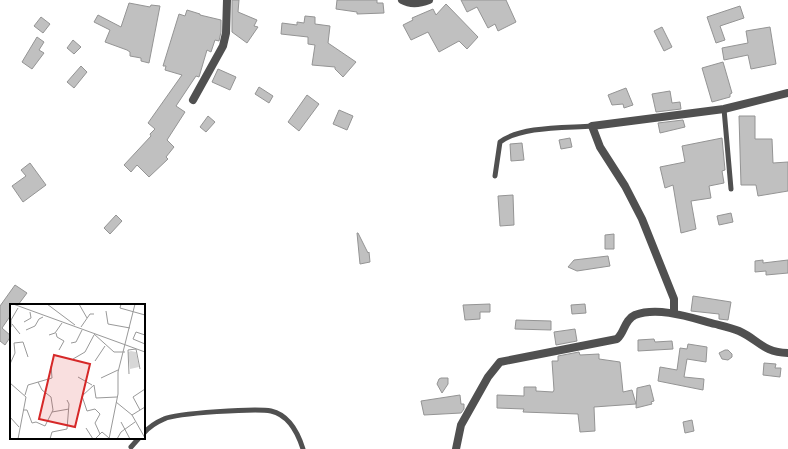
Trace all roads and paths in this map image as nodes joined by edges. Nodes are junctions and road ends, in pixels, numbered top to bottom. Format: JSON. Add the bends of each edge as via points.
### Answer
{"nodes":[{"id":1,"x":227,"y":0,"type":"edge"},
{"id":2,"x":402,"y":0,"type":"edge"},
{"id":3,"x":429,"y":0,"type":"edge"},
{"id":4,"x":788,"y":93,"type":"edge"},
{"id":5,"x":193,"y":100,"type":"dead end"},
{"id":6,"x":724,"y":109,"type":"junction"},
{"id":7,"x":592,"y":126,"type":"junction"},
{"id":8,"x":494,"y":176,"type":"dead end"},
{"id":9,"x":731,"y":189,"type":"dead end"},
{"id":10,"x":674,"y":313,"type":"junction"},
{"id":11,"x":788,"y":353,"type":"edge"},
{"id":12,"x":145,"y":432,"type":"edge"},
{"id":13,"x":138,"y":439,"type":"edge"},
{"id":14,"x":130,"y":447,"type":"dead end"},
{"id":15,"x":303,"y":449,"type":"edge"},
{"id":16,"x":456,"y":449,"type":"edge"}],
"edges":[{"from":1,"to":5,"type":"street","via":[[223,46]]},
{"from":2,"to":3,"type":"street","via":[[408,4]]},
{"from":4,"to":6,"type":"street"},
{"from":6,"to":7,"type":"street"},
{"from":6,"to":9,"type":"lane"},
{"from":7,"to":8,"type":"lane","via":[[531,130],[505,138],[500,142]]},
{"from":7,"to":10,"type":"street","via":[[600,147],[642,219],[674,299]]},
{"from":10,"to":11,"type":"street","via":[[739,331],[760,345]]},
{"from":10,"to":16,"type":"street","via":[[635,315],[627,320],[618,339],[500,362],[488,377],[461,426]]},
{"from":12,"to":15,"type":"lane","via":[[165,418],[234,410],[271,411],[288,421],[298,435]]},
{"from":13,"to":14,"type":"lane"}]}
